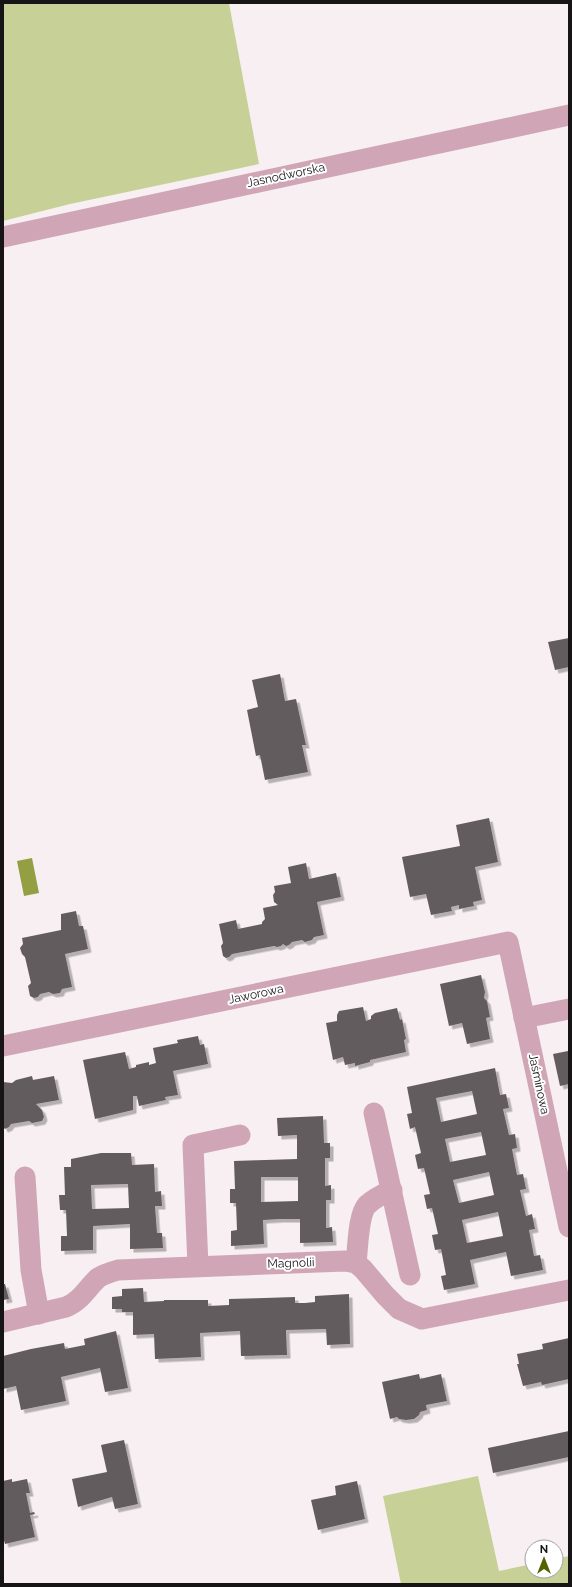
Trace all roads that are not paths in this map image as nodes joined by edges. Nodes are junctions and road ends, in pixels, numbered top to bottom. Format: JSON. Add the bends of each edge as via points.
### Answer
{"nodes":[{"id":1,"x":569,"y":115,"type":"edge"},
{"id":2,"x":3,"y":237,"type":"edge"},
{"id":3,"x":508,"y":942,"type":"joint"},
{"id":4,"x":569,"y":1008,"type":"edge"},
{"id":5,"x":524,"y":1018,"type":"junction"},
{"id":6,"x":3,"y":1046,"type":"edge"},
{"id":7,"x":374,"y":1113,"type":"dead end"},
{"id":8,"x":240,"y":1135,"type":"dead end"},
{"id":9,"x":25,"y":1177,"type":"dead end"},
{"id":10,"x":392,"y":1190,"type":"junction"},
{"id":11,"x":569,"y":1227,"type":"edge"},
{"id":12,"x":356,"y":1263,"type":"junction"},
{"id":13,"x":198,"y":1266,"type":"junction"},
{"id":14,"x":410,"y":1275,"type":"dead end"},
{"id":15,"x":569,"y":1290,"type":"edge"},
{"id":16,"x":39,"y":1314,"type":"junction"},
{"id":17,"x":3,"y":1322,"type":"edge"}],
"edges":[{"from":1,"to":2,"type":"street","name":"Jasnodworska"},
{"from":3,"to":5,"type":"street","name":"Jaśminowa"},
{"from":3,"to":6,"type":"street","name":"Jaworowa"},
{"from":4,"to":5,"type":"street"},
{"from":5,"to":11,"type":"street","name":"Jaśminowa"},
{"from":7,"to":10,"type":"street"},
{"from":8,"to":13,"type":"street","via":[[193,1145]]},
{"from":9,"to":16,"type":"street","via":[[31,1270]]},
{"from":10,"to":12,"type":"street","via":[[376,1197],[362,1212]]},
{"from":10,"to":14,"type":"street"},
{"from":12,"to":13,"type":"street","name":"Magnolii","via":[[338,1261]]},
{"from":12,"to":15,"type":"street","via":[[399,1309],[422,1319]]},
{"from":13,"to":16,"type":"street","name":"Magnolii","via":[[118,1270],[107,1273],[74,1304]]},
{"from":16,"to":17,"type":"street","name":"Magnolii"}]}
